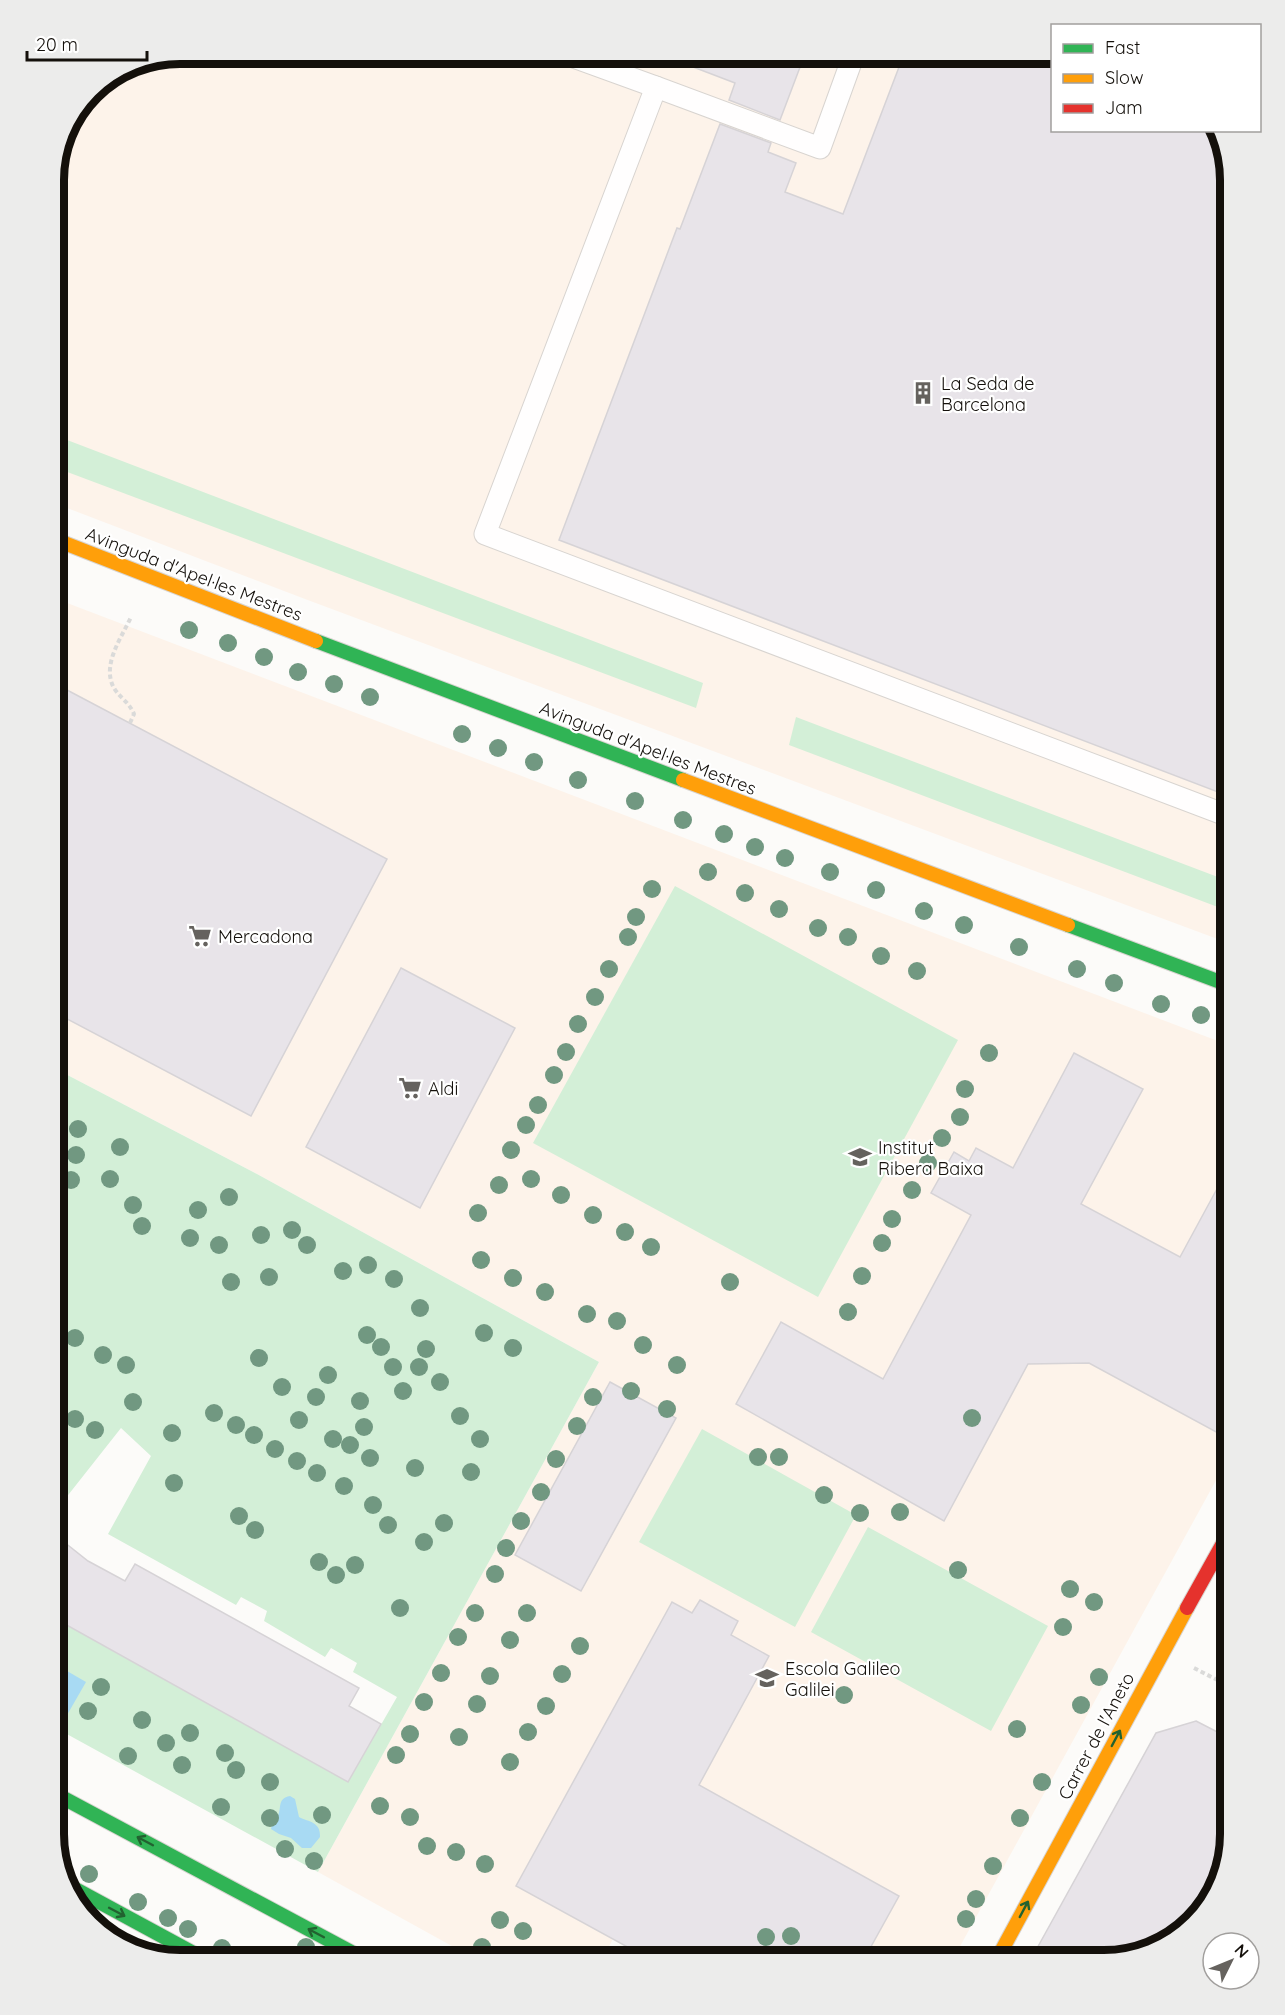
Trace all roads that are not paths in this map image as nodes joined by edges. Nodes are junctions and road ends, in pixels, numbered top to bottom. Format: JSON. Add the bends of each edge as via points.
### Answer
{"nodes":[{"id":1,"x":594,"y":64,"type":"edge"},
{"id":2,"x":850,"y":65,"type":"edge"},
{"id":3,"x":656,"y":87,"type":"junction"},
{"id":4,"x":65,"y":543,"type":"edge"},
{"id":5,"x":1220,"y":813,"type":"edge"},
{"id":6,"x":1220,"y":982,"type":"edge"},
{"id":7,"x":1220,"y":1549,"type":"edge"},
{"id":8,"x":64,"y":1798,"type":"edge"},
{"id":9,"x":79,"y":1891,"type":"edge"},
{"id":10,"x":188,"y":1950,"type":"edge"},
{"id":11,"x":347,"y":1950,"type":"edge"},
{"id":12,"x":1002,"y":1950,"type":"edge"}],
"edges":[{"from":1,"to":3,"type":"lane"},
{"from":2,"to":3,"type":"lane","via":[[820,148]]},
{"from":3,"to":5,"type":"lane","via":[[485,534]]},
{"from":4,"to":6,"type":"street","name":"Avinguda d'Apel·les Mestres","via":[[411,678]]},
{"from":12,"to":7,"type":"street","name":"Carrer de l'Aneto","one_way":true},
{"from":11,"to":8,"type":"street","one_way":true},
{"from":9,"to":10,"type":"street","one_way":true}]}
